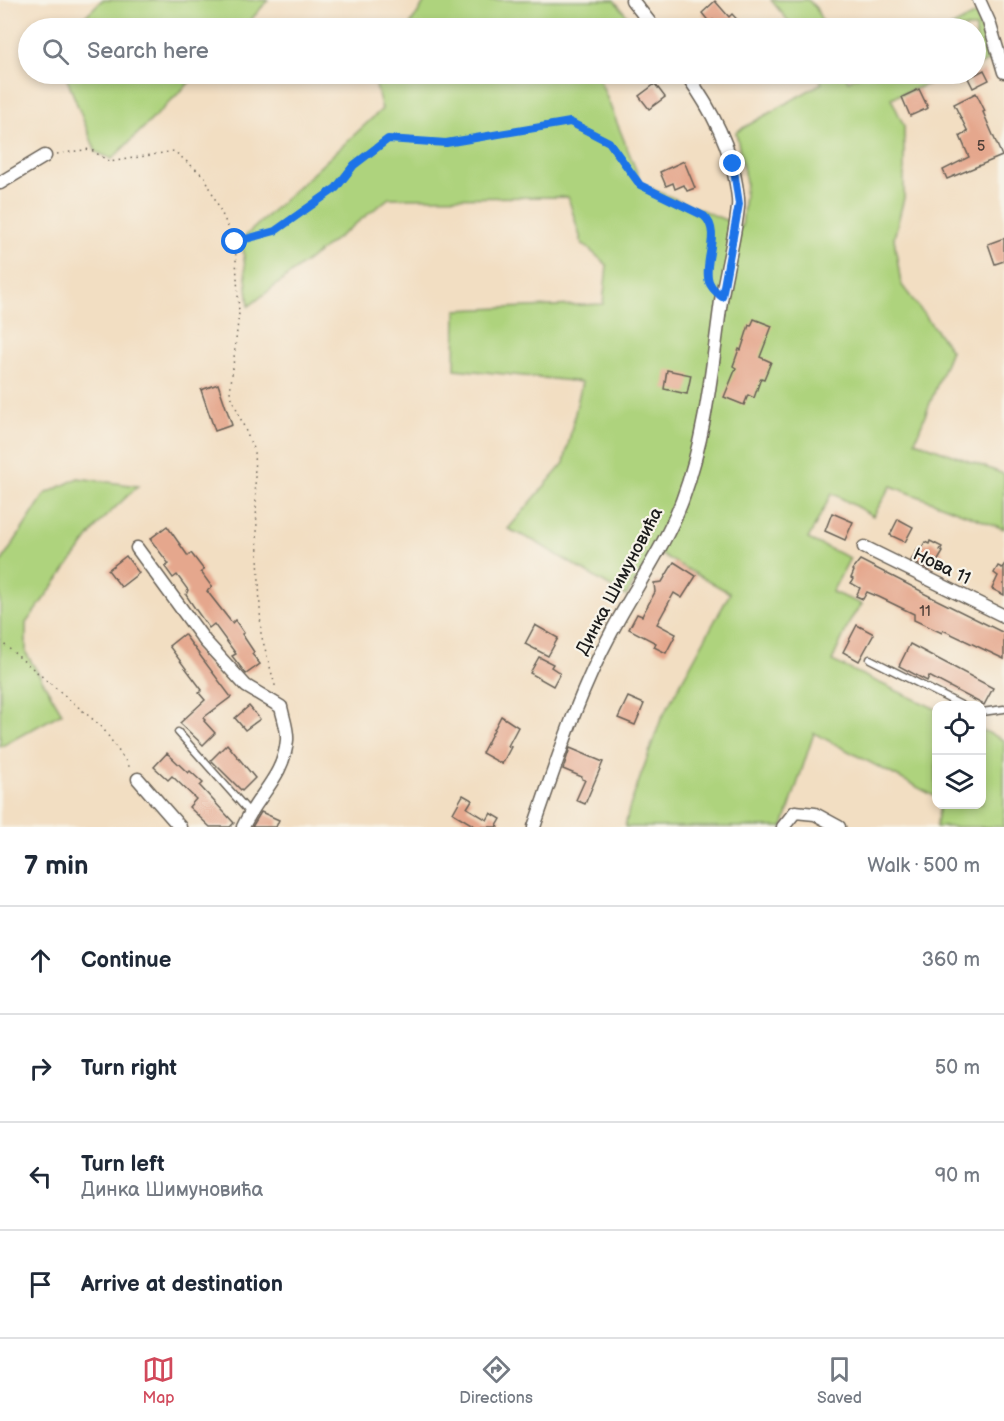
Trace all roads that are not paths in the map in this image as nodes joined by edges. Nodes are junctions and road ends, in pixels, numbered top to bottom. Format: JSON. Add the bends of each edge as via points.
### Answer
{"nodes":[{"id":1,"x":632,"y":0,"type":"edge"},
{"id":2,"x":979,"y":0,"type":"edge"},
{"id":3,"x":646,"y":18,"type":"edge"},
{"id":4,"x":1004,"y":72,"type":"edge"},
{"id":5,"x":693,"y":84,"type":"edge"},
{"id":6,"x":45,"y":156,"type":"road end"},
{"id":7,"x":0,"y":183,"type":"edge"},
{"id":8,"x":864,"y":547,"type":"dead end"},
{"id":9,"x":137,"y":548,"type":"dead end"},
{"id":10,"x":1004,"y":616,"type":"edge"},
{"id":11,"x":870,"y":659,"type":"dead end"},
{"id":12,"x":955,"y":701,"type":"edge"},
{"id":13,"x":1004,"y":709,"type":"edge"},
{"id":14,"x":986,"y":711,"type":"edge"},
{"id":15,"x":178,"y":732,"type":"dead end"},
{"id":16,"x":138,"y":779,"type":"road end"},
{"id":17,"x":250,"y":813,"type":"junction"},
{"id":18,"x":180,"y":827,"type":"edge"},
{"id":19,"x":243,"y":827,"type":"edge"},
{"id":20,"x":534,"y":827,"type":"edge"},
{"id":21,"x":783,"y":827,"type":"edge"},
{"id":22,"x":839,"y":827,"type":"edge"}],
"edges":[{"from":1,"to":3,"type":"street"},
{"from":2,"to":4,"type":"street"},
{"from":5,"to":20,"type":"street","name":"Динка Шимуновића","via":[[722,132],[733,164],[739,204],[697,455],[664,543],[589,676]]},
{"from":6,"to":7,"type":"street"},
{"from":8,"to":10,"type":"street","name":"Нова 11"},
{"from":9,"to":17,"type":"street","via":[[205,641],[246,686],[280,707],[288,738],[281,770]]},
{"from":11,"to":12,"type":"lane"},
{"from":13,"to":14,"type":"lane"},
{"from":15,"to":17,"type":"lane"},
{"from":16,"to":18,"type":"street"},
{"from":17,"to":19,"type":"street"},
{"from":21,"to":22,"type":"street","via":[[795,812],[815,814]]}]}
